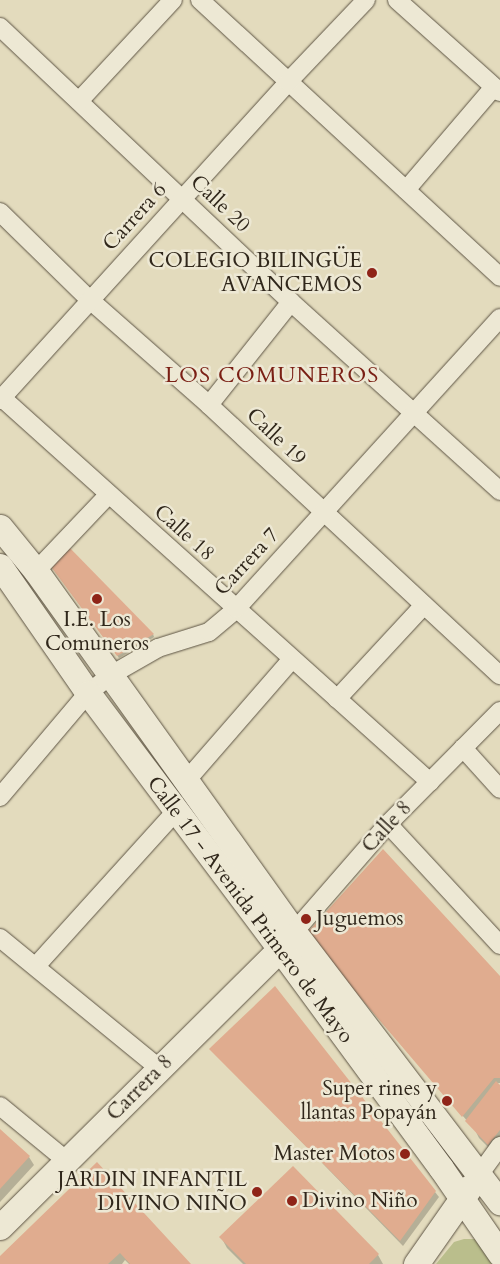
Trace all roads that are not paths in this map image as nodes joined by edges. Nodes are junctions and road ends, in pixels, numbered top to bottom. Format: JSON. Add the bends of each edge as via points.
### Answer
{"nodes":[{"id":1,"x":173,"y":0,"type":"edge"},
{"id":2,"x":200,"y":0,"type":"edge"},
{"id":3,"x":366,"y":0,"type":"edge"},
{"id":4,"x":397,"y":0,"type":"edge"},
{"id":5,"x":0,"y":27,"type":"edge"},
{"id":6,"x":288,"y":82,"type":"junction"},
{"id":7,"x":497,"y":90,"type":"edge"},
{"id":8,"x":80,"y":101,"type":"junction"},
{"id":9,"x":406,"y":190,"type":"junction"},
{"id":10,"x":182,"y":199,"type":"junction"},
{"id":11,"x":0,"y":212,"type":"edge"},
{"id":12,"x":500,"y":277,"type":"edge"},
{"id":13,"x":90,"y":300,"type":"junction"},
{"id":14,"x":291,"y":302,"type":"junction"},
{"id":15,"x":500,"y":318,"type":"edge"},
{"id":16,"x":1,"y":398,"type":"edge"},
{"id":17,"x":209,"y":405,"type":"junction"},
{"id":18,"x":414,"y":412,"type":"junction"},
{"id":19,"x":500,"y":491,"type":"edge"},
{"id":20,"x":108,"y":495,"type":"junction"},
{"id":21,"x":323,"y":513,"type":"junction"},
{"id":22,"x":0,"y":527,"type":"edge"},
{"id":23,"x":0,"y":566,"type":"edge"},
{"id":24,"x":36,"y":571,"type":"junction"},
{"id":25,"x":424,"y":605,"type":"junction"},
{"id":26,"x":236,"y":609,"type":"junction"},
{"id":27,"x":292,"y":660,"type":"junction"},
{"id":28,"x":111,"y":675,"type":"junction"},
{"id":29,"x":500,"y":675,"type":"edge"},
{"id":30,"x":88,"y":694,"type":"junction"},
{"id":31,"x":337,"y":699,"type":"junction"},
{"id":32,"x":500,"y":711,"type":"edge"},
{"id":33,"x":463,"y":748,"type":"junction"},
{"id":34,"x":186,"y":781,"type":"junction"},
{"id":35,"x":430,"y":782,"type":"junction"},
{"id":36,"x":500,"y":789,"type":"edge"},
{"id":37,"x":0,"y":796,"type":"edge"},
{"id":38,"x":176,"y":811,"type":"junction"},
{"id":39,"x":388,"y":824,"type":"junction"},
{"id":40,"x":0,"y":938,"type":"edge"},
{"id":41,"x":287,"y":940,"type":"junction"},
{"id":42,"x":500,"y":945,"type":"edge"},
{"id":43,"x":36,"y":966,"type":"junction"},
{"id":44,"x":159,"y":1068,"type":"junction"},
{"id":45,"x":0,"y":1106,"type":"edge"},
{"id":46,"x":500,"y":1146,"type":"edge"},
{"id":47,"x":67,"y":1161,"type":"junction"},
{"id":48,"x":479,"y":1175,"type":"junction"},
{"id":49,"x":461,"y":1200,"type":"junction"},
{"id":50,"x":500,"y":1202,"type":"edge"},
{"id":51,"x":0,"y":1228,"type":"edge"},
{"id":52,"x":500,"y":1254,"type":"edge"},
{"id":53,"x":416,"y":1264,"type":"edge"}],
"edges":[{"from":1,"to":8,"type":"street"},
{"from":2,"to":6,"type":"street"},
{"from":3,"to":6,"type":"street","name":"Carrera 6"},
{"from":4,"to":7,"type":"street"},
{"from":5,"to":8,"type":"street","name":"Calle 20"},
{"from":6,"to":9,"type":"street"},
{"from":6,"to":10,"type":"street","name":"Carrera 6"},
{"from":7,"to":9,"type":"street"},
{"from":8,"to":10,"type":"street","name":"Calle 20"},
{"from":9,"to":12,"type":"street"},
{"from":10,"to":13,"type":"street","name":"Carrera 6"},
{"from":10,"to":14,"type":"street","name":"Calle 20"},
{"from":11,"to":13,"type":"street","name":"Calle 19"},
{"from":13,"to":16,"type":"street","name":"Carrera 6"},
{"from":13,"to":17,"type":"street","name":"Calle 19"},
{"from":14,"to":17,"type":"street"},
{"from":14,"to":18,"type":"street","name":"Calle 20"},
{"from":15,"to":18,"type":"street","name":"Carrera 7"},
{"from":16,"to":20,"type":"street","name":"Calle 18"},
{"from":17,"to":21,"type":"street","name":"Calle 19"},
{"from":18,"to":19,"type":"street","name":"Calle 20"},
{"from":18,"to":21,"type":"street","name":"Carrera 7"},
{"from":20,"to":24,"type":"street"},
{"from":20,"to":26,"type":"street","name":"Calle 18"},
{"from":21,"to":25,"type":"street","name":"Calle 19"},
{"from":21,"to":26,"type":"street","name":"Carrera 7"},
{"from":22,"to":24,"type":"main road","name":"Calle 17 - Avenida Primero de Mayo"},
{"from":23,"to":30,"type":"main road","name":"Calle 17 - Avenida Primero de Mayo"},
{"from":24,"to":28,"type":"main road","name":"Calle 17 - Avenida Primero de Mayo"},
{"from":25,"to":29,"type":"street","name":"Calle 19"},
{"from":25,"to":31,"type":"street"},
{"from":26,"to":27,"type":"street","name":"Calle 18"},
{"from":26,"to":28,"type":"street","name":"Carrera 7","via":[[209,632],[158,648]]},
{"from":27,"to":31,"type":"street","name":"Calle 18"},
{"from":27,"to":34,"type":"street"},
{"from":28,"to":30,"type":"street","name":"Carrera 7"},
{"from":28,"to":34,"type":"main road","name":"Calle 17 - Avenida Primero de Mayo"},
{"from":30,"to":37,"type":"street","name":"Carrera 7"},
{"from":30,"to":38,"type":"main road","name":"Calle 17 - Avenida Primero de Mayo"},
{"from":31,"to":35,"type":"street","name":"Calle 18"},
{"from":32,"to":33,"type":"street","name":"Calle 8"},
{"from":33,"to":35,"type":"street","name":"Calle 8"},
{"from":33,"to":36,"type":"street"},
{"from":34,"to":41,"type":"main road","name":"Calle 17 - Avenida Primero de Mayo"},
{"from":35,"to":39,"type":"street","name":"Calle 8"},
{"from":38,"to":41,"type":"main road","name":"Calle 17 - Avenida Primero de Mayo"},
{"from":38,"to":43,"type":"street"},
{"from":39,"to":41,"type":"street","name":"Calle 8"},
{"from":39,"to":42,"type":"street"},
{"from":40,"to":43,"type":"street"},
{"from":41,"to":44,"type":"main road","name":"Carrera 8"},
{"from":41,"to":48,"type":"main road","name":"Calle 17 - Avenida Primero de Mayo"},
{"from":41,"to":49,"type":"main road","name":"Calle 17 - Avenida Primero de Mayo"},
{"from":43,"to":44,"type":"street"},
{"from":44,"to":47,"type":"main road","name":"Carrera 8"},
{"from":45,"to":47,"type":"street"},
{"from":46,"to":48,"type":"street"},
{"from":47,"to":51,"type":"main road","name":"Carrera 8"},
{"from":48,"to":49,"type":"main road"},
{"from":48,"to":50,"type":"main road","name":"Calle 17 - Avenida Primero de Mayo"},
{"from":49,"to":52,"type":"main road","name":"Calle 17 - Avenida Primero de Mayo"},
{"from":49,"to":53,"type":"main road"}]}
